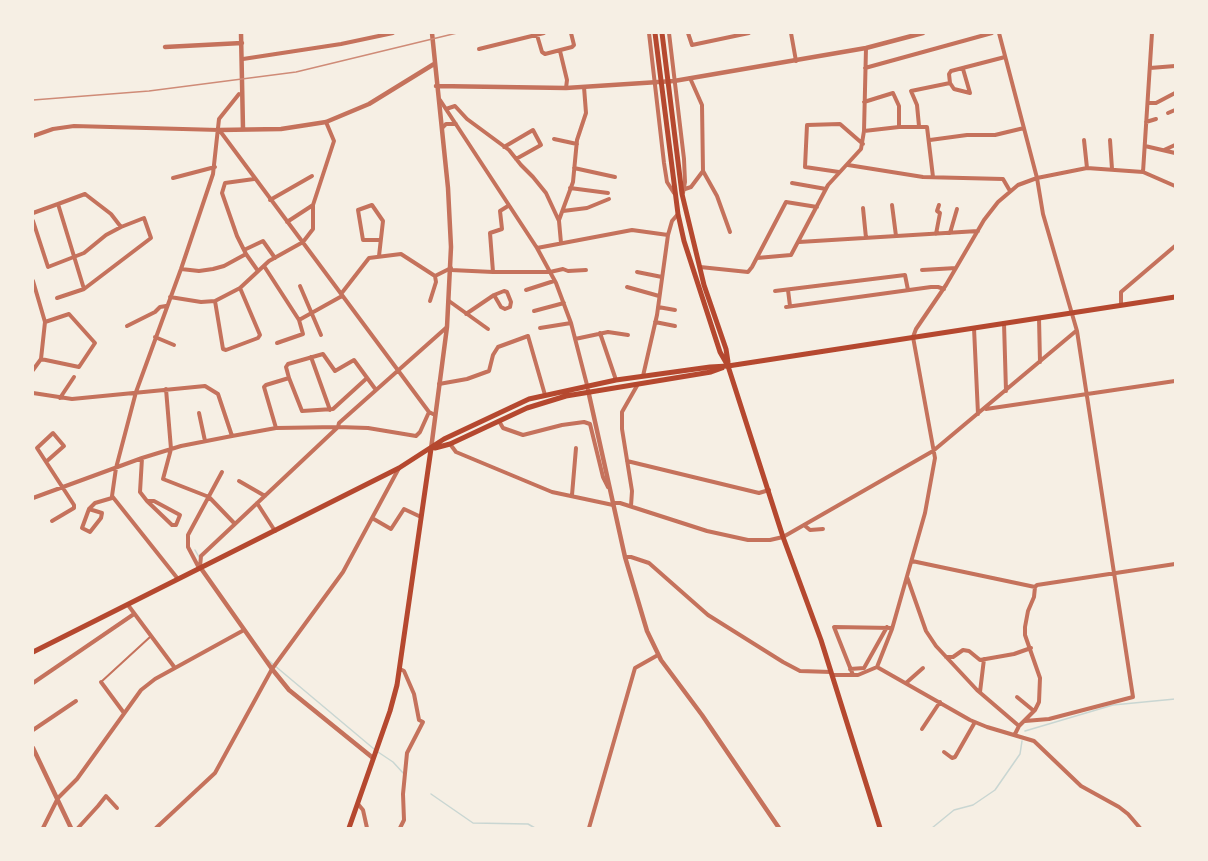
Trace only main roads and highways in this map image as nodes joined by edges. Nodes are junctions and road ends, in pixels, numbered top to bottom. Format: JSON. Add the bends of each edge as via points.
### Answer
{"nodes":[{"id":1,"x":655,"y":33,"type":"edge"},
{"id":2,"x":662,"y":33,"type":"edge"},
{"id":3,"x":1175,"y":297,"type":"edge"},
{"id":4,"x":728,"y":366,"type":"junction"},
{"id":5,"x":587,"y":388,"type":"junction"},
{"id":6,"x":431,"y":449,"type":"junction"},
{"id":7,"x":33,"y":652,"type":"edge"},
{"id":8,"x":349,"y":828,"type":"edge"},
{"id":9,"x":880,"y":828,"type":"edge"}],
"edges":[{"from":1,"to":4,"type":"main road","via":[[678,214],[720,352]]},
{"from":2,"to":4,"type":"main road","via":[[683,192]]},
{"from":3,"to":4,"type":"main road"},
{"from":4,"to":5,"type":"main road","via":[[616,380]]},
{"from":4,"to":5,"type":"main road","via":[[638,384]]},
{"from":4,"to":9,"type":"main road"},
{"from":5,"to":6,"type":"main road","via":[[527,408]]},
{"from":5,"to":6,"type":"main road","via":[[529,399]]},
{"from":6,"to":7,"type":"main road"},
{"from":6,"to":8,"type":"main road","via":[[400,669],[390,711]]}]}
